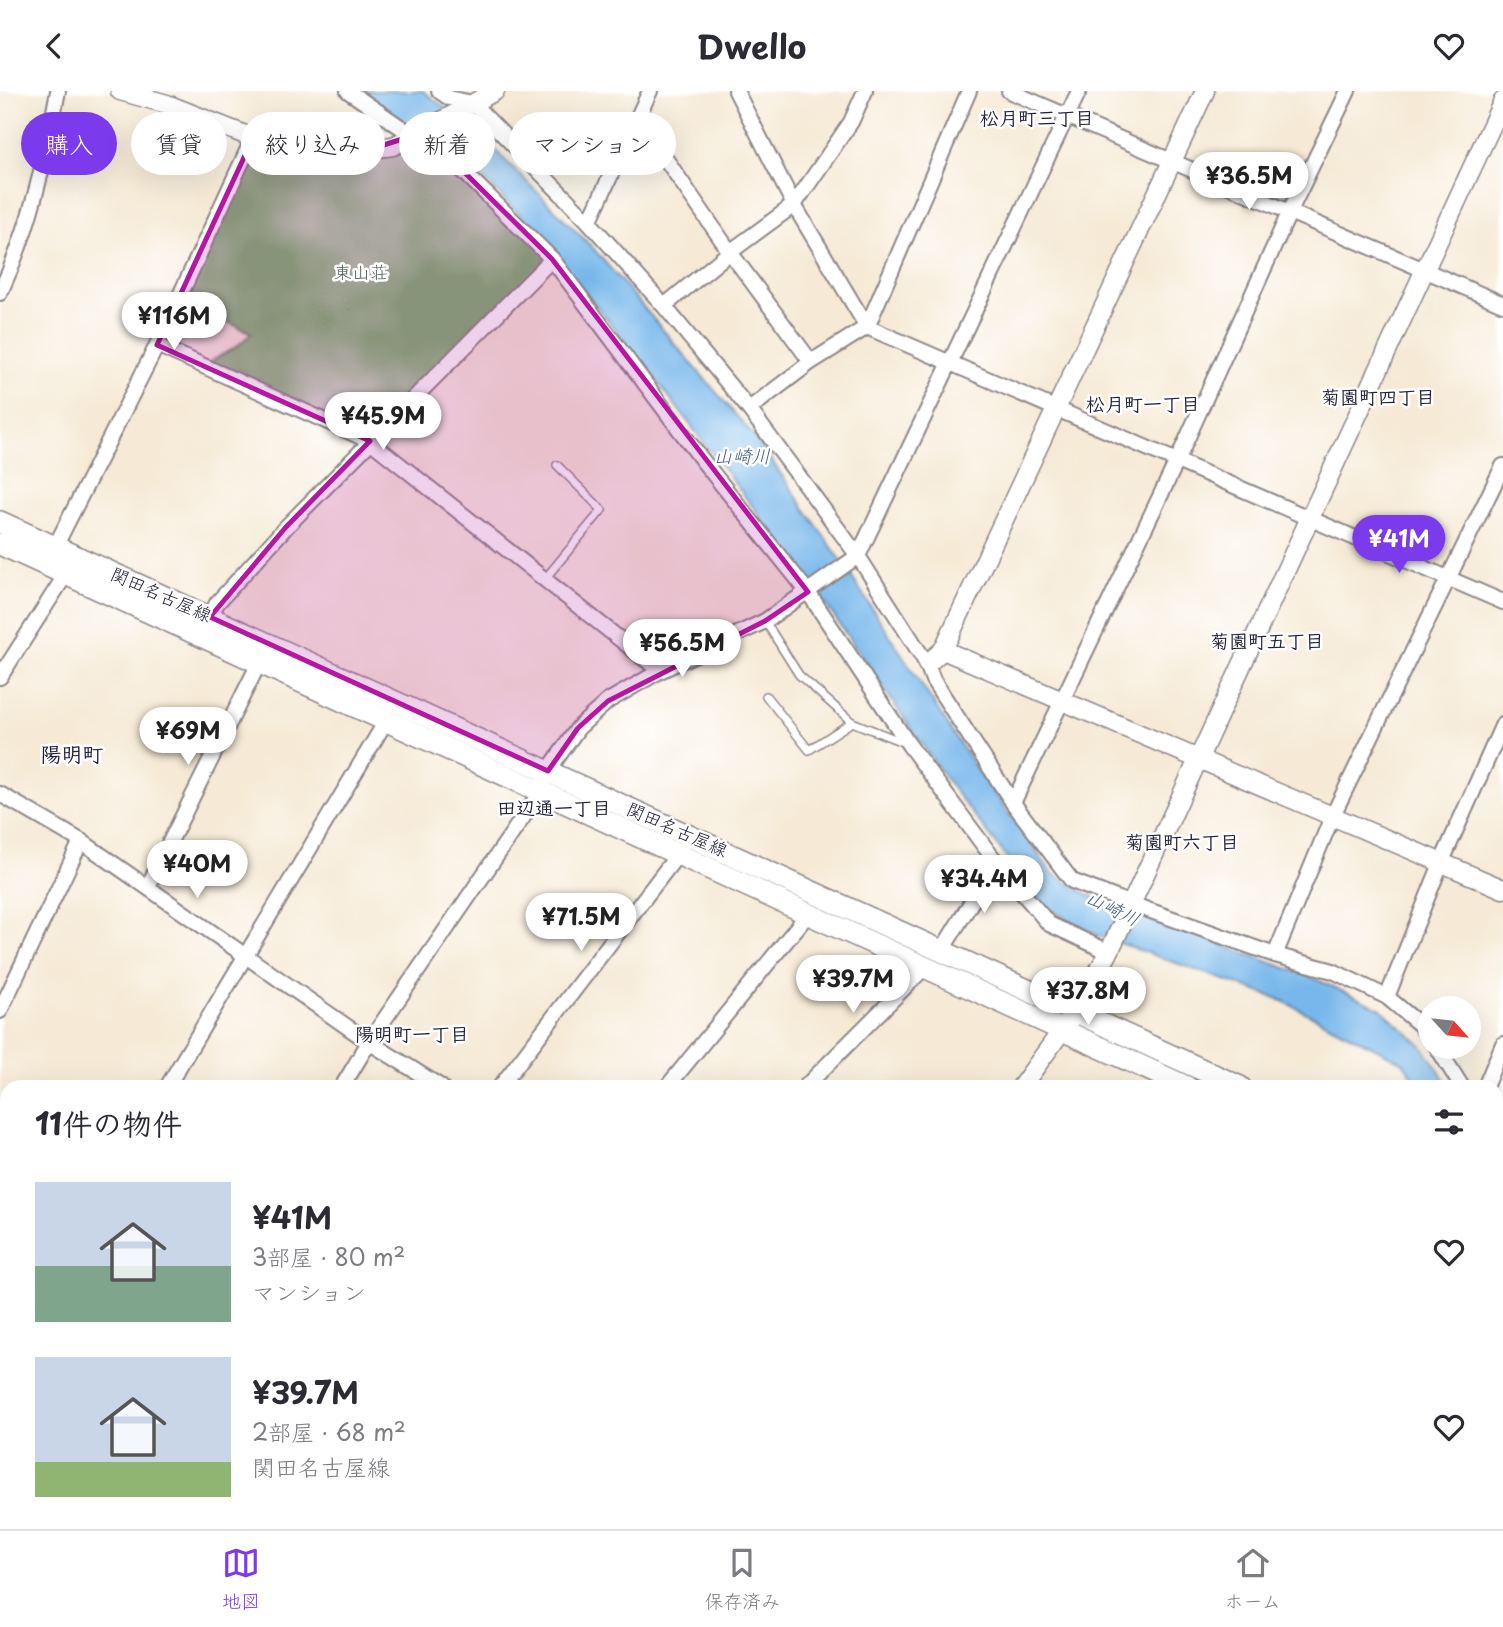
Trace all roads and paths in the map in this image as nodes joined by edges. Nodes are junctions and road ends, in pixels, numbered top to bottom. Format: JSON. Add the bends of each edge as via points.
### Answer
{"nodes":[{"id":1,"x":58,"y":91,"type":"edge"},
{"id":2,"x":120,"y":91,"type":"edge"},
{"id":3,"x":348,"y":91,"type":"edge"},
{"id":4,"x":439,"y":91,"type":"edge"},
{"id":5,"x":495,"y":91,"type":"edge"},
{"id":6,"x":650,"y":91,"type":"edge"},
{"id":7,"x":736,"y":91,"type":"edge"},
{"id":8,"x":865,"y":91,"type":"edge"},
{"id":9,"x":969,"y":91,"type":"edge"},
{"id":10,"x":1009,"y":91,"type":"edge"},
{"id":11,"x":1079,"y":91,"type":"edge"},
{"id":12,"x":1205,"y":91,"type":"edge"},
{"id":13,"x":1348,"y":91,"type":"edge"},
{"id":14,"x":471,"y":97,"type":"edge"},
{"id":15,"x":1503,"y":101,"type":"edge"},
{"id":16,"x":456,"y":112,"type":"edge"},
{"id":17,"x":641,"y":112,"type":"edge"},
{"id":18,"x":1067,"y":115,"type":"junction"},
{"id":19,"x":399,"y":122,"type":"edge"},
{"id":20,"x":241,"y":133,"type":"edge"},
{"id":21,"x":1172,"y":160,"type":"junction"},
{"id":22,"x":241,"y":164,"type":"edge"},
{"id":23,"x":676,"y":174,"type":"edge"},
{"id":24,"x":467,"y":175,"type":"edge"},
{"id":25,"x":611,"y":175,"type":"edge"},
{"id":26,"x":794,"y":205,"type":"junction"},
{"id":27,"x":1290,"y":211,"type":"junction"},
{"id":28,"x":589,"y":222,"type":"junction"},
{"id":29,"x":730,"y":252,"type":"junction"},
{"id":30,"x":552,"y":259,"type":"junction"},
{"id":31,"x":1424,"y":270,"type":"junction"},
{"id":32,"x":0,"y":293,"type":"edge"},
{"id":33,"x":1503,"y":304,"type":"edge"},
{"id":34,"x":664,"y":306,"type":"junction"},
{"id":35,"x":867,"y":327,"type":"junction"},
{"id":36,"x":157,"y":345,"type":"junction"},
{"id":37,"x":811,"y":362,"type":"junction"},
{"id":38,"x":951,"y":364,"type":"junction"},
{"id":39,"x":749,"y":409,"type":"junction"},
{"id":40,"x":1056,"y":409,"type":"junction"},
{"id":41,"x":370,"y":441,"type":"junction"},
{"id":42,"x":1177,"y":461,"type":"junction"},
{"id":43,"x":557,"y":465,"type":"dead end"},
{"id":44,"x":1503,"y":465,"type":"edge"},
{"id":45,"x":1309,"y":517,"type":"junction"},
{"id":46,"x":0,"y":522,"type":"edge"},
{"id":47,"x":0,"y":544,"type":"edge"},
{"id":48,"x":55,"y":547,"type":"junction"},
{"id":49,"x":853,"y":560,"type":"junction"},
{"id":50,"x":66,"y":574,"type":"junction"},
{"id":51,"x":1450,"y":577,"type":"junction"},
{"id":52,"x":544,"y":580,"type":"junction"},
{"id":53,"x":810,"y":591,"type":"junction"},
{"id":54,"x":1503,"y":602,"type":"edge"},
{"id":55,"x":765,"y":621,"type":"junction"},
{"id":56,"x":206,"y":627,"type":"junction"},
{"id":57,"x":943,"y":650,"type":"junction"},
{"id":58,"x":258,"y":663,"type":"junction"},
{"id":59,"x":927,"y":664,"type":"junction"},
{"id":60,"x":660,"y":671,"type":"junction"},
{"id":61,"x":0,"y":677,"type":"edge"},
{"id":62,"x":766,"y":696,"type":"dead end"},
{"id":63,"x":1063,"y":701,"type":"junction"},
{"id":64,"x":392,"y":712,"type":"junction"},
{"id":65,"x":852,"y":722,"type":"junction"},
{"id":66,"x":1503,"y":724,"type":"edge"},
{"id":67,"x":909,"y":745,"type":"junction"},
{"id":68,"x":1197,"y":759,"type":"junction"},
{"id":69,"x":545,"y":781,"type":"junction"},
{"id":70,"x":0,"y":794,"type":"edge"},
{"id":71,"x":1013,"y":803,"type":"junction"},
{"id":72,"x":1332,"y":817,"type":"junction"},
{"id":73,"x":81,"y":841,"type":"junction"},
{"id":74,"x":684,"y":845,"type":"junction"},
{"id":75,"x":1442,"y":861,"type":"junction"},
{"id":76,"x":996,"y":862,"type":"junction"},
{"id":77,"x":148,"y":886,"type":"junction"},
{"id":78,"x":1503,"y":888,"type":"edge"},
{"id":79,"x":1130,"y":907,"type":"junction"},
{"id":80,"x":808,"y":914,"type":"junction"},
{"id":81,"x":1112,"y":947,"type":"junction"},
{"id":82,"x":942,"y":950,"type":"junction"},
{"id":83,"x":1275,"y":955,"type":"junction"},
{"id":84,"x":245,"y":956,"type":"junction"},
{"id":85,"x":925,"y":967,"type":"junction"},
{"id":86,"x":1387,"y":997,"type":"junction"},
{"id":87,"x":0,"y":1011,"type":"edge"},
{"id":88,"x":1076,"y":1011,"type":"junction"},
{"id":89,"x":1418,"y":1023,"type":"edge"},
{"id":90,"x":1062,"y":1030,"type":"junction"},
{"id":91,"x":369,"y":1042,"type":"junction"},
{"id":92,"x":1503,"y":1044,"type":"edge"},
{"id":93,"x":1444,"y":1059,"type":"edge"},
{"id":94,"x":171,"y":1080,"type":"edge"},
{"id":95,"x":346,"y":1080,"type":"edge"},
{"id":96,"x":430,"y":1080,"type":"edge"},
{"id":97,"x":505,"y":1080,"type":"edge"},
{"id":98,"x":673,"y":1080,"type":"edge"},
{"id":99,"x":812,"y":1080,"type":"edge"},
{"id":100,"x":1026,"y":1080,"type":"edge"},
{"id":101,"x":1172,"y":1080,"type":"edge"},
{"id":102,"x":1225,"y":1080,"type":"edge"},
{"id":103,"x":1458,"y":1080,"type":"edge"},
{"id":104,"x":1488,"y":1080,"type":"edge"}],
"edges":[{"from":1,"to":32,"type":"street","via":[[40,183],[17,257]]},
{"from":2,"to":20,"type":"street"},
{"from":3,"to":19,"type":"street"},
{"from":4,"to":14,"type":"street","via":[[449,98]]},
{"from":5,"to":14,"type":"street"},
{"from":6,"to":17,"type":"street"},
{"from":7,"to":26,"type":"street"},
{"from":8,"to":26,"type":"street","via":[[851,122]]},
{"from":9,"to":35,"type":"street"},
{"from":10,"to":18,"type":"street"},
{"from":11,"to":18,"type":"street"},
{"from":12,"to":21,"type":"street"},
{"from":13,"to":27,"type":"street"},
{"from":14,"to":16,"type":"street"},
{"from":14,"to":28,"type":"street"},
{"from":15,"to":31,"type":"street"},
{"from":18,"to":21,"type":"street"},
{"from":18,"to":38,"type":"street"},
{"from":21,"to":27,"type":"street"},
{"from":21,"to":40,"type":"street"},
{"from":22,"to":36,"type":"street"},
{"from":23,"to":29,"type":"street"},
{"from":24,"to":30,"type":"street"},
{"from":25,"to":28,"type":"street"},
{"from":26,"to":29,"type":"street"},
{"from":26,"to":35,"type":"street"},
{"from":27,"to":31,"type":"street"},
{"from":27,"to":42,"type":"street"},
{"from":28,"to":34,"type":"street"},
{"from":29,"to":34,"type":"street"},
{"from":29,"to":37,"type":"street"},
{"from":30,"to":41,"type":"street"},
{"from":30,"to":53,"type":"street","via":[[703,461]]},
{"from":31,"to":33,"type":"street"},
{"from":31,"to":45,"type":"street"},
{"from":34,"to":39,"type":"street"},
{"from":35,"to":37,"type":"street"},
{"from":35,"to":38,"type":"street"},
{"from":36,"to":41,"type":"street"},
{"from":36,"to":48,"type":"street"},
{"from":37,"to":39,"type":"street"},
{"from":38,"to":40,"type":"street"},
{"from":38,"to":49,"type":"street"},
{"from":39,"to":49,"type":"street"},
{"from":40,"to":42,"type":"street"},
{"from":40,"to":57,"type":"street"},
{"from":41,"to":52,"type":"street"},
{"from":41,"to":56,"type":"street","via":[[217,603]]},
{"from":42,"to":45,"type":"street"},
{"from":42,"to":63,"type":"street"},
{"from":43,"to":52,"type":"lane","via":[[602,510]]},
{"from":44,"to":51,"type":"street"},
{"from":45,"to":51,"type":"street"},
{"from":45,"to":68,"type":"street"},
{"from":46,"to":48,"type":"main road","name":"関田名古屋線"},
{"from":47,"to":50,"type":"main road","name":"関田名古屋線"},
{"from":48,"to":56,"type":"main road","name":"関田名古屋線"},
{"from":49,"to":53,"type":"street"},
{"from":49,"to":59,"type":"street"},
{"from":50,"to":56,"type":"main road","name":"関田名古屋線"},
{"from":50,"to":61,"type":"street"},
{"from":51,"to":54,"type":"street"},
{"from":51,"to":72,"type":"street"},
{"from":52,"to":60,"type":"street"},
{"from":53,"to":55,"type":"street"},
{"from":53,"to":67,"type":"street"},
{"from":55,"to":60,"type":"street"},
{"from":55,"to":65,"type":"lane","via":[[799,675]]},
{"from":56,"to":58,"type":"main road","name":"関田名古屋線"},
{"from":56,"to":64,"type":"main road","name":"関田名古屋線"},
{"from":57,"to":59,"type":"street"},
{"from":57,"to":63,"type":"street"},
{"from":58,"to":64,"type":"main road","name":"関田名古屋線"},
{"from":58,"to":77,"type":"street"},
{"from":59,"to":71,"type":"street"},
{"from":60,"to":69,"type":"street","via":[[608,701],[578,728]]},
{"from":62,"to":65,"type":"lane","via":[[809,750]]},
{"from":63,"to":68,"type":"street"},
{"from":63,"to":71,"type":"street"},
{"from":64,"to":69,"type":"main road","name":"関田名古屋線"},
{"from":64,"to":84,"type":"street"},
{"from":65,"to":67,"type":"lane"},
{"from":66,"to":75,"type":"street"},
{"from":67,"to":76,"type":"street"},
{"from":68,"to":72,"type":"street"},
{"from":68,"to":79,"type":"street"},
{"from":69,"to":74,"type":"main road","name":"関田名古屋線"},
{"from":69,"to":91,"type":"street"},
{"from":70,"to":73,"type":"street"},
{"from":71,"to":79,"type":"street","via":[[1072,881]]},
{"from":72,"to":75,"type":"street"},
{"from":72,"to":83,"type":"street"},
{"from":73,"to":77,"type":"street"},
{"from":73,"to":87,"type":"street"},
{"from":74,"to":80,"type":"main road","name":"関田名古屋線"},
{"from":74,"to":82,"type":"main road","name":"関田名古屋線"},
{"from":74,"to":97,"type":"street"},
{"from":75,"to":78,"type":"street"},
{"from":75,"to":86,"type":"street"},
{"from":76,"to":81,"type":"street","via":[[1049,924]]},
{"from":76,"to":82,"type":"street"},
{"from":77,"to":84,"type":"street"},
{"from":79,"to":81,"type":"street"},
{"from":79,"to":83,"type":"street"},
{"from":80,"to":85,"type":"main road","name":"関田名古屋線"},
{"from":80,"to":98,"type":"street"},
{"from":81,"to":88,"type":"street"},
{"from":82,"to":88,"type":"main road","name":"関田名古屋線"},
{"from":83,"to":86,"type":"street","via":[[1333,971]]},
{"from":84,"to":91,"type":"street"},
{"from":84,"to":94,"type":"street"},
{"from":85,"to":90,"type":"main road","name":"関田名古屋線"},
{"from":85,"to":99,"type":"street"},
{"from":86,"to":89,"type":"street"},
{"from":88,"to":90,"type":"street"},
{"from":88,"to":102,"type":"main road","name":"関田名古屋線"},
{"from":90,"to":100,"type":"street"},
{"from":90,"to":101,"type":"main road","name":"関田名古屋線"},
{"from":91,"to":95,"type":"street"},
{"from":91,"to":96,"type":"street"},
{"from":92,"to":104,"type":"street"},
{"from":93,"to":103,"type":"street"}]}
